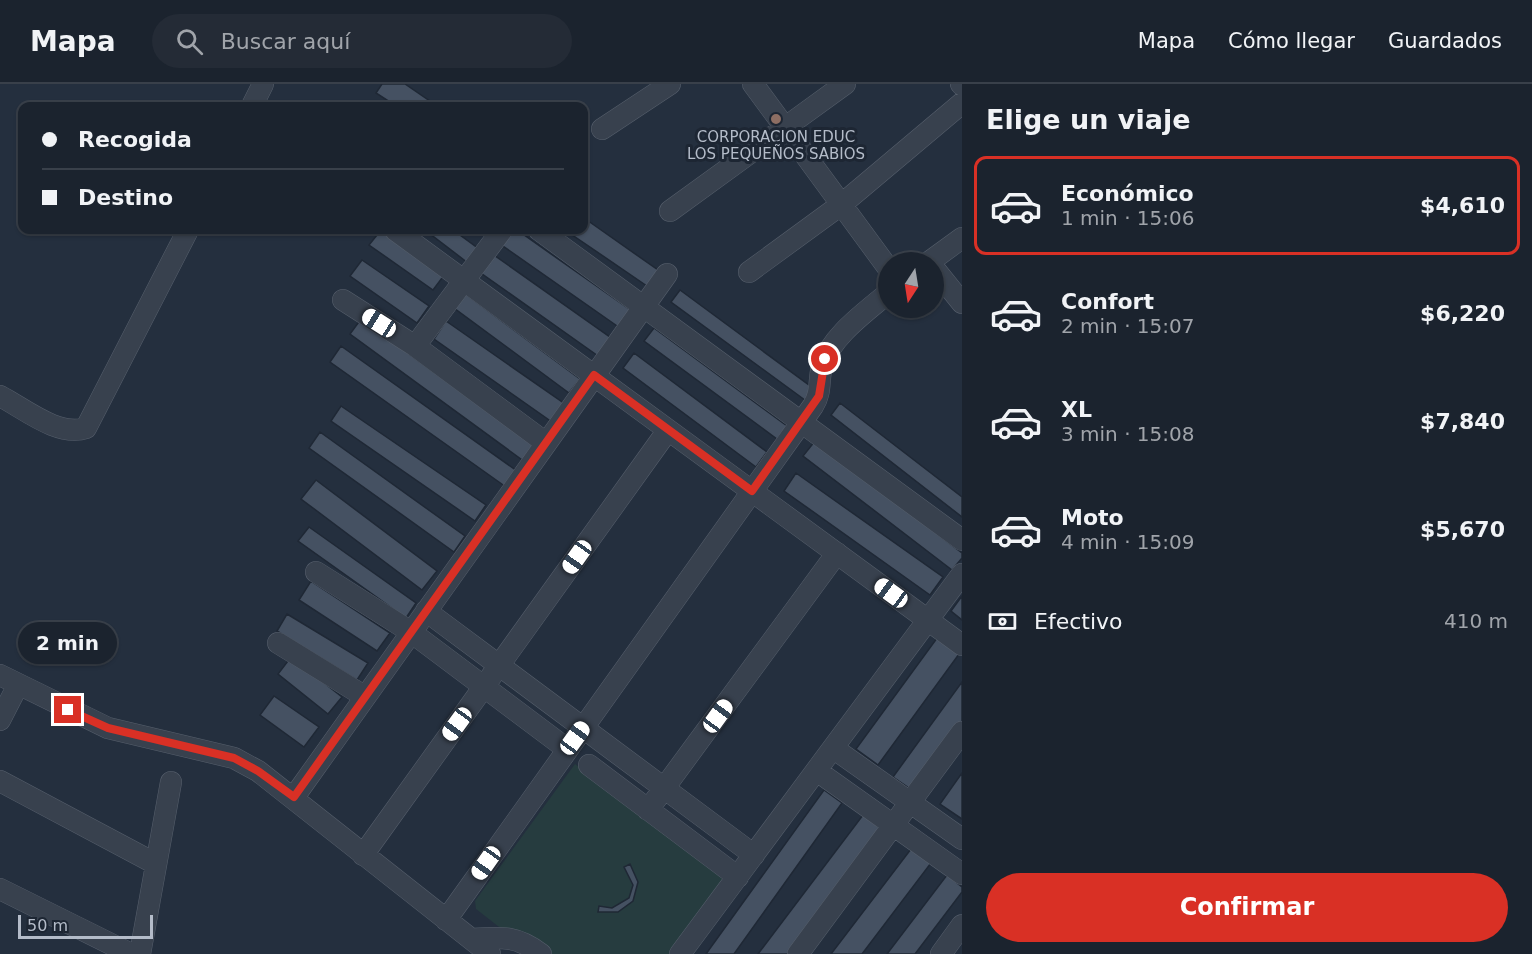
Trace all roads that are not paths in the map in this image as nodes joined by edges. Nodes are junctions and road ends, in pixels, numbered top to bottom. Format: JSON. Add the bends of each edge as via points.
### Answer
{"nodes":[{"id":1,"x":263,"y":84,"type":"edge"},
{"id":2,"x":669,"y":84,"type":"edge"},
{"id":3,"x":753,"y":84,"type":"edge"},
{"id":4,"x":845,"y":84,"type":"edge"},
{"id":5,"x":254,"y":102,"type":"edge"},
{"id":6,"x":962,"y":103,"type":"edge"},
{"id":7,"x":602,"y":129,"type":"dead end"},
{"id":8,"x":787,"y":129,"type":"junction"},
{"id":9,"x":842,"y":204,"type":"junction"},
{"id":10,"x":670,"y":211,"type":"dead end"},
{"id":11,"x":186,"y":234,"type":"edge"},
{"id":12,"x":401,"y":234,"type":"edge"},
{"id":13,"x":499,"y":234,"type":"edge"},
{"id":14,"x":545,"y":234,"type":"edge"},
{"id":15,"x":962,"y":238,"type":"edge"},
{"id":16,"x":943,"y":252,"type":"edge"},
{"id":17,"x":878,"y":254,"type":"edge"},
{"id":18,"x":749,"y":272,"type":"dead end"},
{"id":19,"x":667,"y":274,"type":"dead end"},
{"id":20,"x":464,"y":280,"type":"junction"},
{"id":21,"x":944,"y":281,"type":"edge"},
{"id":22,"x":343,"y":300,"type":"dead end"},
{"id":23,"x":878,"y":302,"type":"edge"},
{"id":24,"x":962,"y":303,"type":"edge"},
{"id":25,"x":645,"y":305,"type":"junction"},
{"id":26,"x":415,"y":346,"type":"junction"},
{"id":27,"x":594,"y":375,"type":"junction"},
{"id":28,"x":0,"y":396,"type":"edge"},
{"id":29,"x":802,"y":421,"type":"junction"},
{"id":30,"x":668,"y":430,"type":"junction"},
{"id":31,"x":546,"y":443,"type":"junction"},
{"id":32,"x":752,"y":491,"type":"junction"},
{"id":33,"x":962,"y":540,"type":"edge"},
{"id":34,"x":837,"y":553,"type":"junction"},
{"id":35,"x":316,"y":572,"type":"dead end"},
{"id":36,"x":962,"y":574,"type":"edge"},
{"id":37,"x":426,"y":611,"type":"junction"},
{"id":38,"x":928,"y":620,"type":"junction"},
{"id":39,"x":411,"y":632,"type":"junction"},
{"id":40,"x":278,"y":643,"type":"dead end"},
{"id":41,"x":962,"y":645,"type":"edge"},
{"id":42,"x":499,"y":666,"type":"junction"},
{"id":43,"x":9,"y":680,"type":"edge"},
{"id":44,"x":484,"y":687,"type":"junction"},
{"id":45,"x":364,"y":696,"type":"junction"},
{"id":46,"x":0,"y":720,"type":"edge"},
{"id":47,"x":582,"y":728,"type":"junction"},
{"id":48,"x":962,"y":732,"type":"edge"},
{"id":49,"x":833,"y":748,"type":"junction"},
{"id":50,"x":567,"y":749,"type":"junction"},
{"id":51,"x":589,"y":765,"type":"dead end"},
{"id":52,"x":817,"y":771,"type":"junction"},
{"id":53,"x":0,"y":781,"type":"edge"},
{"id":54,"x":171,"y":782,"type":"dead end"},
{"id":55,"x":665,"y":789,"type":"junction"},
{"id":56,"x":294,"y":797,"type":"junction"},
{"id":57,"x":910,"y":803,"type":"junction"},
{"id":58,"x":648,"y":810,"type":"junction"},
{"id":59,"x":894,"y":825,"type":"junction"},
{"id":60,"x":962,"y":839,"type":"edge"},
{"id":61,"x":363,"y":855,"type":"junction"},
{"id":62,"x":754,"y":855,"type":"junction"},
{"id":63,"x":156,"y":864,"type":"junction"},
{"id":64,"x":962,"y":874,"type":"edge"},
{"id":65,"x":738,"y":877,"type":"junction"},
{"id":66,"x":0,"y":889,"type":"edge"},
{"id":67,"x":446,"y":920,"type":"junction"},
{"id":68,"x":962,"y":925,"type":"edge"},
{"id":69,"x":471,"y":939,"type":"junction"},
{"id":70,"x":131,"y":954,"type":"edge"},
{"id":71,"x":140,"y":954,"type":"edge"},
{"id":72,"x":490,"y":954,"type":"edge"},
{"id":73,"x":541,"y":954,"type":"edge"},
{"id":74,"x":681,"y":954,"type":"edge"},
{"id":75,"x":798,"y":954,"type":"edge"},
{"id":76,"x":941,"y":954,"type":"edge"}],
"edges":[{"from":1,"to":5,"type":"street"},
{"from":2,"to":7,"type":"street"},
{"from":3,"to":8,"type":"street"},
{"from":4,"to":8,"type":"street"},
{"from":6,"to":9,"type":"street"},
{"from":8,"to":9,"type":"street"},
{"from":8,"to":10,"type":"street"},
{"from":9,"to":17,"type":"street"},
{"from":9,"to":18,"type":"street"},
{"from":11,"to":28,"type":"street","via":[[86,428],[63,429]]},
{"from":12,"to":20,"type":"street"},
{"from":13,"to":20,"type":"street"},
{"from":14,"to":25,"type":"street"},
{"from":15,"to":16,"type":"street"},
{"from":19,"to":25,"type":"street"},
{"from":20,"to":26,"type":"street"},
{"from":20,"to":27,"type":"street"},
{"from":21,"to":24,"type":"street"},
{"from":22,"to":26,"type":"street"},
{"from":23,"to":29,"type":"street","via":[[840,338],[825,359],[819,396]]},
{"from":25,"to":27,"type":"street"},
{"from":25,"to":29,"type":"street"},
{"from":26,"to":31,"type":"street"},
{"from":27,"to":30,"type":"street"},
{"from":27,"to":31,"type":"street"},
{"from":29,"to":32,"type":"street"},
{"from":29,"to":33,"type":"street"},
{"from":30,"to":32,"type":"street"},
{"from":30,"to":42,"type":"street"},
{"from":31,"to":37,"type":"street"},
{"from":32,"to":34,"type":"street"},
{"from":32,"to":47,"type":"street"},
{"from":34,"to":38,"type":"street"},
{"from":34,"to":55,"type":"street"},
{"from":35,"to":39,"type":"street"},
{"from":36,"to":38,"type":"street"},
{"from":37,"to":39,"type":"street"},
{"from":37,"to":42,"type":"street"},
{"from":38,"to":41,"type":"street"},
{"from":38,"to":49,"type":"street"},
{"from":39,"to":44,"type":"street"},
{"from":39,"to":45,"type":"street"},
{"from":40,"to":45,"type":"street"},
{"from":42,"to":44,"type":"street"},
{"from":42,"to":47,"type":"street"},
{"from":43,"to":46,"type":"street"},
{"from":43,"to":56,"type":"street","via":[[108,728],[234,758]]},
{"from":44,"to":50,"type":"street"},
{"from":44,"to":61,"type":"street"},
{"from":45,"to":56,"type":"street"},
{"from":47,"to":50,"type":"street"},
{"from":47,"to":55,"type":"street"},
{"from":48,"to":57,"type":"street"},
{"from":49,"to":52,"type":"street"},
{"from":49,"to":57,"type":"street"},
{"from":50,"to":67,"type":"street"},
{"from":51,"to":58,"type":"street"},
{"from":52,"to":59,"type":"street"},
{"from":52,"to":62,"type":"street"},
{"from":53,"to":63,"type":"street"},
{"from":54,"to":63,"type":"street"},
{"from":55,"to":58,"type":"street"},
{"from":55,"to":62,"type":"street"},
{"from":56,"to":61,"type":"street"},
{"from":57,"to":59,"type":"street"},
{"from":57,"to":60,"type":"street"},
{"from":58,"to":65,"type":"street"},
{"from":59,"to":64,"type":"street"},
{"from":59,"to":75,"type":"street"},
{"from":61,"to":67,"type":"street"},
{"from":62,"to":65,"type":"street"},
{"from":63,"to":71,"type":"street"},
{"from":65,"to":74,"type":"street"},
{"from":66,"to":70,"type":"street"},
{"from":67,"to":69,"type":"street"},
{"from":68,"to":76,"type":"street"},
{"from":69,"to":72,"type":"street"},
{"from":69,"to":73,"type":"street","via":[[503,937],[524,941]]}]}
